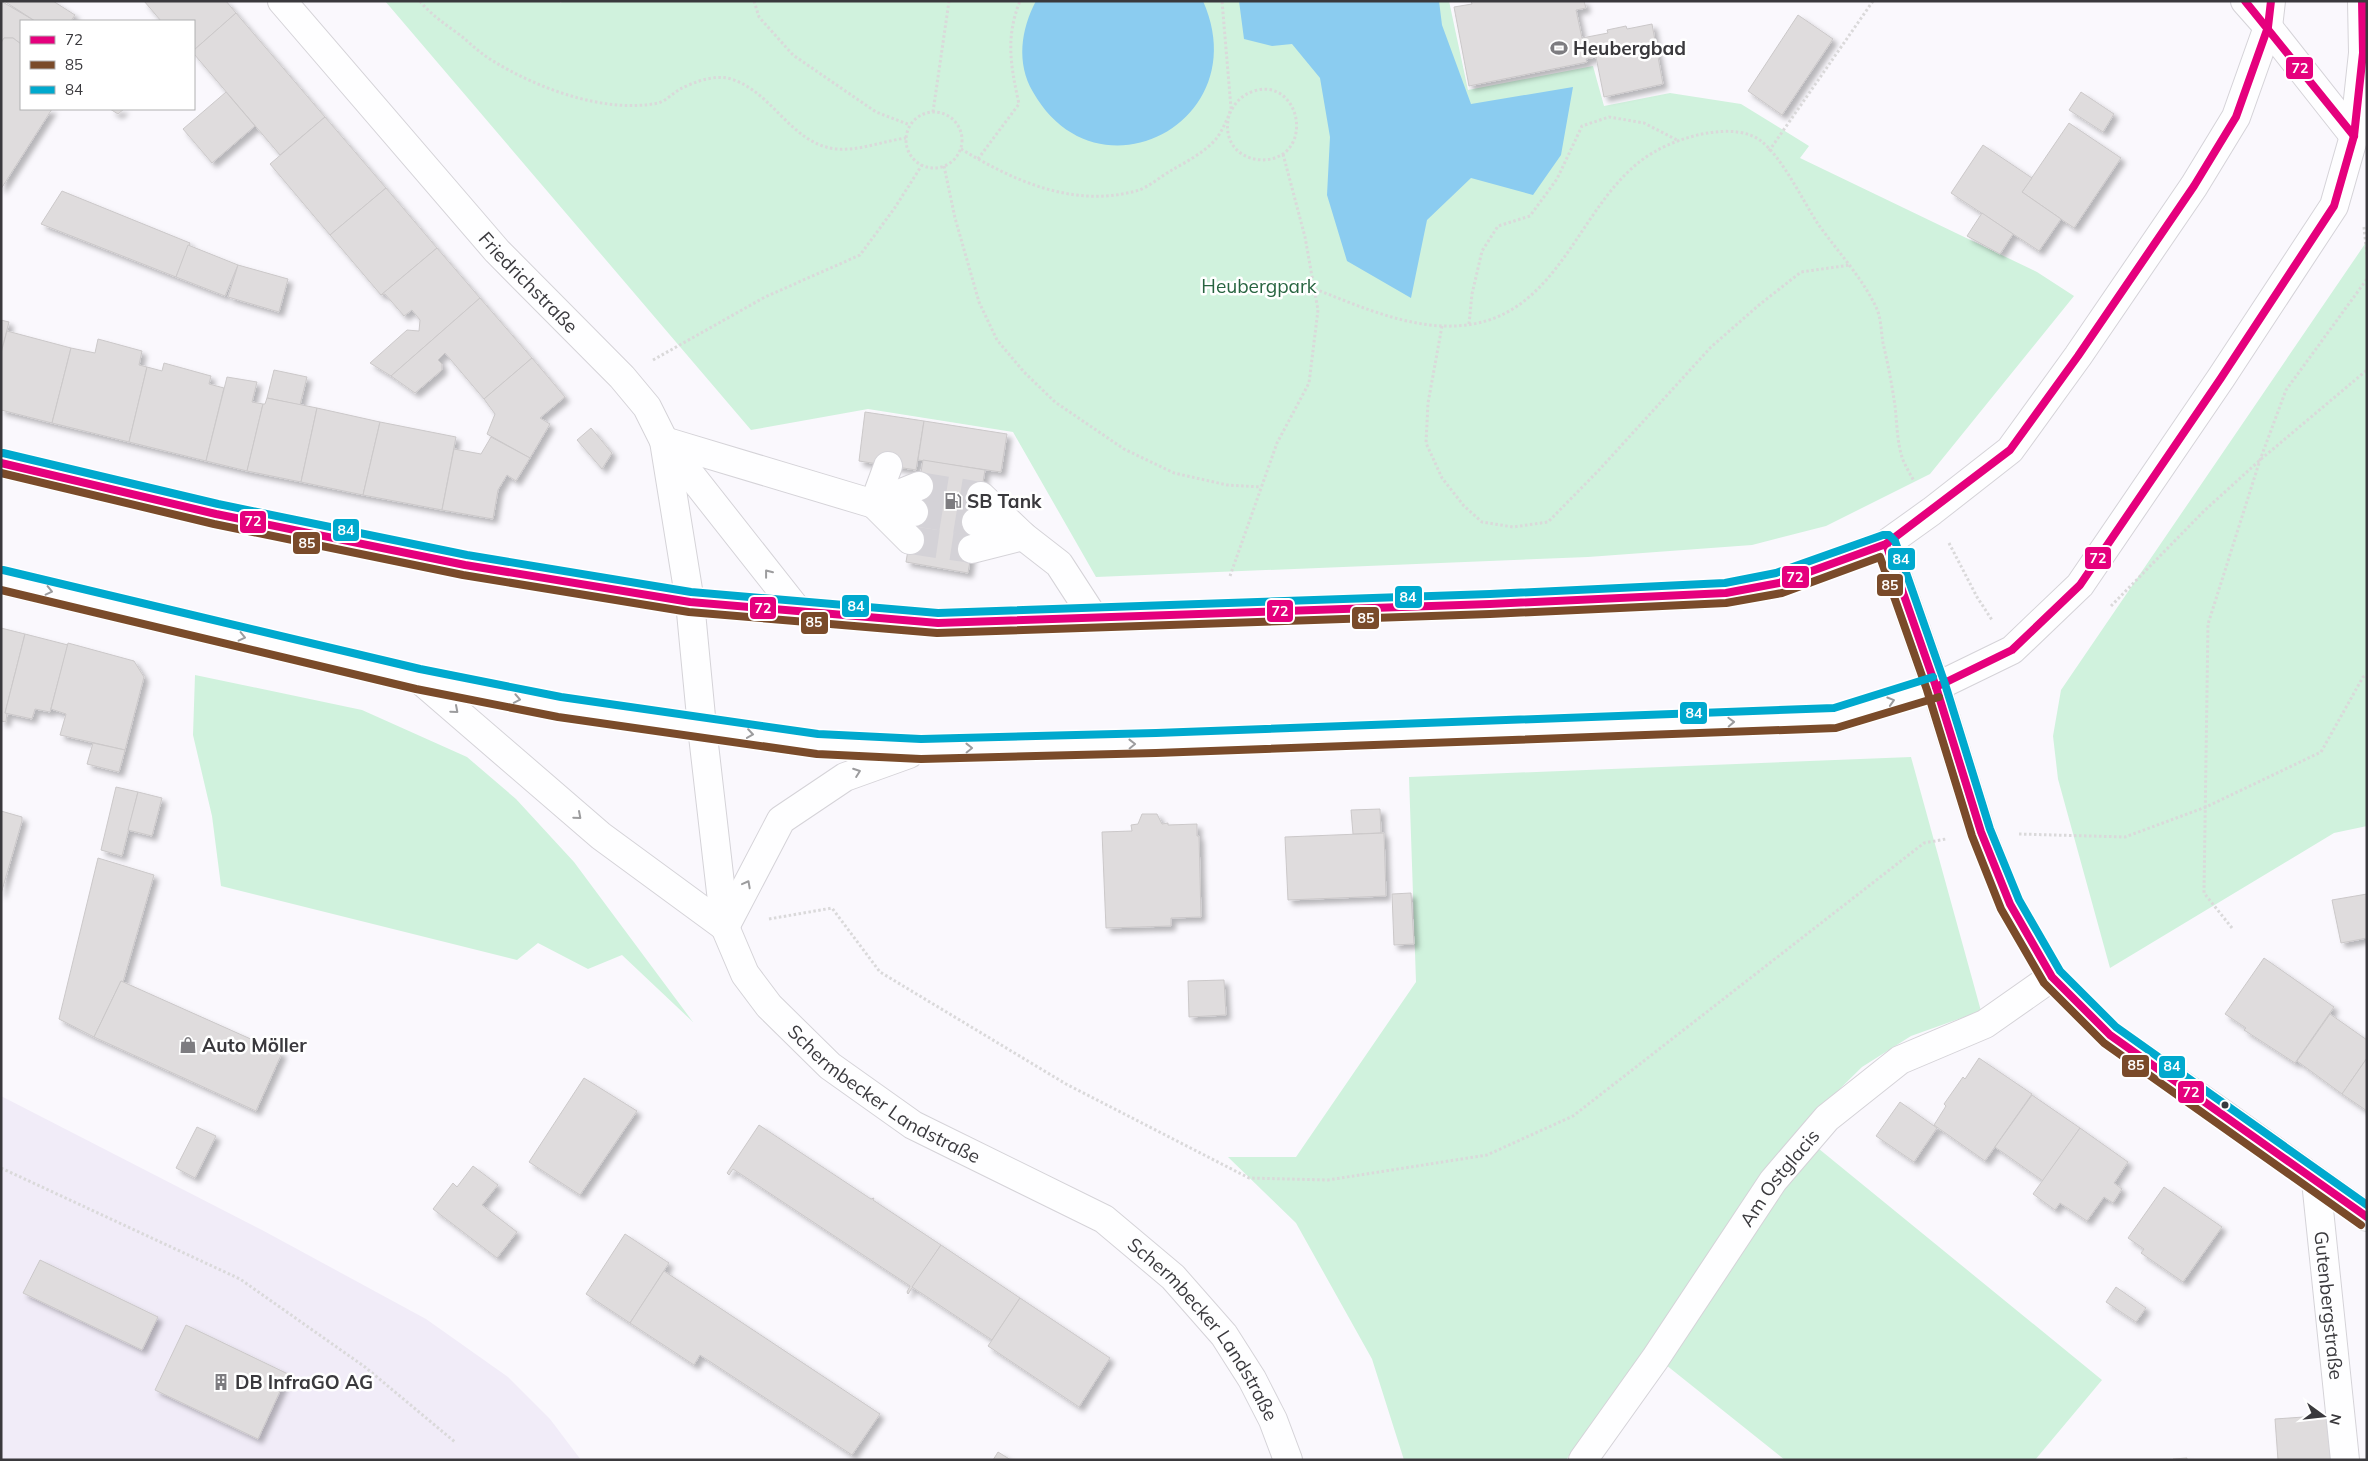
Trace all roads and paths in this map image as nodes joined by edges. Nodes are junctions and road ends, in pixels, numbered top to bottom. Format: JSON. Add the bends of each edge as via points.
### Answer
{"nodes":[{"id":1,"x":282,"y":1,"type":"edge"},
{"id":2,"x":420,"y":1,"type":"edge"},
{"id":3,"x":754,"y":1,"type":"edge"},
{"id":4,"x":949,"y":1,"type":"edge"},
{"id":5,"x":1020,"y":1,"type":"edge"},
{"id":6,"x":1222,"y":1,"type":"edge"},
{"id":7,"x":1873,"y":1,"type":"edge"},
{"id":8,"x":2245,"y":1,"type":"edge"},
{"id":9,"x":2362,"y":1,"type":"edge"},
{"id":10,"x":2270,"y":14,"type":"edge"},
{"id":11,"x":1231,"y":108,"type":"junction"},
{"id":12,"x":933,"y":112,"type":"junction"},
{"id":13,"x":910,"y":125,"type":"junction"},
{"id":14,"x":906,"y":138,"type":"junction"},
{"id":15,"x":2360,"y":138,"type":"edge"},
{"id":16,"x":1680,"y":141,"type":"junction"},
{"id":17,"x":961,"y":149,"type":"junction"},
{"id":18,"x":1769,"y":151,"type":"junction"},
{"id":19,"x":1283,"y":154,"type":"junction"},
{"id":20,"x":978,"y":159,"type":"junction"},
{"id":21,"x":922,"y":165,"type":"junction"},
{"id":22,"x":944,"y":166,"type":"junction"},
{"id":23,"x":1851,"y":265,"type":"junction"},
{"id":24,"x":2367,"y":279,"type":"edge"},
{"id":25,"x":1314,"y":289,"type":"junction"},
{"id":26,"x":1469,"y":324,"type":"junction"},
{"id":27,"x":1442,"y":326,"type":"junction"},
{"id":28,"x":2367,"y":370,"type":"edge"},
{"id":29,"x":622,"y":377,"type":"junction"},
{"id":30,"x":664,"y":441,"type":"junction"},
{"id":31,"x":2260,"y":460,"type":"junction"},
{"id":32,"x":1,"y":463,"type":"edge"},
{"id":33,"x":888,"y":466,"type":"dead end"},
{"id":34,"x":919,"y":486,"type":"tunnel mouth"},
{"id":35,"x":1261,"y":487,"type":"junction"},
{"id":36,"x":874,"y":504,"type":"junction"},
{"id":37,"x":978,"y":509,"type":"tunnel mouth"},
{"id":38,"x":1932,"y":511,"type":"junction"},
{"id":39,"x":914,"y":512,"type":"tunnel mouth"},
{"id":40,"x":1023,"y":536,"type":"junction"},
{"id":41,"x":910,"y":540,"type":"tunnel mouth"},
{"id":42,"x":1886,"y":544,"type":"junction"},
{"id":43,"x":972,"y":549,"type":"tunnel mouth"},
{"id":44,"x":1,"y":580,"type":"edge"},
{"id":45,"x":690,"y":602,"type":"junction"},
{"id":46,"x":2109,"y":609,"type":"dead end"},
{"id":47,"x":798,"y":611,"type":"junction"},
{"id":48,"x":1217,"y":615,"type":"junction"},
{"id":49,"x":1094,"y":618,"type":"junction"},
{"id":50,"x":2012,"y":650,"type":"junction"},
{"id":51,"x":2367,"y":675,"type":"edge"},
{"id":52,"x":418,"y":678,"type":"junction"},
{"id":53,"x":1936,"y":687,"type":"junction"},
{"id":54,"x":702,"y":728,"type":"junction"},
{"id":55,"x":921,"y":749,"type":"junction"},
{"id":56,"x":2206,"y":807,"type":"junction"},
{"id":57,"x":1981,"y":832,"type":"junction"},
{"id":58,"x":725,"y":927,"type":"junction"},
{"id":59,"x":2232,"y":928,"type":"dead end"},
{"id":60,"x":2052,"y":977,"type":"junction"},
{"id":61,"x":1,"y":1168,"type":"edge"},
{"id":62,"x":2316,"y":1181,"type":"junction"},
{"id":63,"x":2367,"y":1217,"type":"edge"},
{"id":64,"x":455,"y":1442,"type":"dead end"},
{"id":65,"x":1288,"y":1460,"type":"edge"},
{"id":66,"x":1584,"y":1460,"type":"edge"},
{"id":67,"x":2345,"y":1460,"type":"edge"}],
"edges":[{"from":1,"to":29,"type":"main road","name":"Friedrichstraße","via":[[497,251]]},
{"from":2,"to":14,"type":"path","via":[[430,13],[491,60],[524,78],[587,99],[614,106],[660,102],[705,79],[730,78],[756,91],[813,143],[835,149],[860,149]]},
{"from":3,"to":13,"type":"path","via":[[759,17],[793,55],[876,112]]},
{"from":4,"to":12,"type":"path"},
{"from":5,"to":20,"type":"path","via":[[1010,36],[1010,58],[1019,104]]},
{"from":6,"to":11,"type":"path"},
{"from":7,"to":18,"type":"path"},
{"from":8,"to":10,"type":"main road"},
{"from":9,"to":15,"type":"main road"},
{"from":10,"to":15,"type":"main road"},
{"from":10,"to":38,"type":"main road","via":[[2236,117],[2194,186],[2010,450]]},
{"from":11,"to":19,"type":"path","via":[[1227,123],[1229,138],[1239,152],[1252,159],[1268,161]]},
{"from":11,"to":19,"type":"path","via":[[1242,96],[1257,90],[1273,91],[1286,99],[1296,112],[1298,127],[1293,142]]},
{"from":11,"to":20,"type":"path","via":[[1215,140],[1138,191],[1086,197],[1038,188]]},
{"from":12,"to":13,"type":"path","via":[[920,115]]},
{"from":12,"to":17,"type":"path","via":[[946,114],[956,123],[962,135]]},
{"from":13,"to":14,"type":"path"},
{"from":14,"to":21,"type":"path","via":[[913,158]]},
{"from":15,"to":50,"type":"main road","via":[[2334,206],[2222,378],[2080,585]]},
{"from":16,"to":18,"type":"path","via":[[1706,132],[1733,131],[1760,141]]},
{"from":16,"to":26,"type":"path","via":[[1656,151],[1627,172],[1549,277],[1520,305],[1491,319]]},
{"from":16,"to":26,"type":"path","via":[[1644,123],[1609,117],[1582,126],[1558,179],[1530,216],[1498,226],[1482,252]]},
{"from":17,"to":20,"type":"path"},
{"from":17,"to":22,"type":"path","via":[[955,159]]},
{"from":18,"to":23,"type":"path","via":[[1784,168],[1836,250]]},
{"from":19,"to":25,"type":"path","via":[[1305,237]]},
{"from":21,"to":22,"type":"path"},
{"from":21,"to":29,"type":"path","via":[[860,255],[765,297]]},
{"from":22,"to":35,"type":"path","via":[[979,302],[997,340],[1024,372],[1055,402],[1124,449],[1174,473],[1227,485]]},
{"from":23,"to":27,"type":"path","via":[[1801,272],[1758,305],[1711,347],[1600,470],[1548,522],[1513,527],[1482,522],[1464,506],[1442,478],[1426,443],[1428,403]]},
{"from":23,"to":38,"type":"path","via":[[1877,309],[1903,459]]},
{"from":24,"to":31,"type":"path","via":[[2286,390]]},
{"from":25,"to":27,"type":"path","via":[[1390,316]]},
{"from":25,"to":35,"type":"path","via":[[1318,310],[1309,383],[1277,443]]},
{"from":26,"to":27,"type":"path"},
{"from":28,"to":31,"type":"path"},
{"from":29,"to":30,"type":"main road","name":"Friedrichstraße","via":[[647,406]]},
{"from":30,"to":36,"type":"main road"},
{"from":30,"to":45,"type":"main road","name":"Friedrichstraße"},
{"from":47,"to":30,"type":"main road","one_way":true},
{"from":31,"to":46,"type":"path","via":[[2204,511]]},
{"from":31,"to":56,"type":"path","via":[[2208,624]]},
{"from":32,"to":45,"type":"main road","via":[[216,514],[465,565]]},
{"from":33,"to":36,"type":"main road"},
{"from":34,"to":36,"type":"main road"},
{"from":35,"to":48,"type":"path"},
{"from":36,"to":39,"type":"main road"},
{"from":36,"to":41,"type":"main road"},
{"from":37,"to":40,"type":"main road"},
{"from":38,"to":42,"type":"main road"},
{"from":38,"to":50,"type":"path","via":[[1976,597]]},
{"from":40,"to":43,"type":"main road"},
{"from":40,"to":49,"type":"main road","via":[[1059,564]]},
{"from":42,"to":48,"type":"main road","via":[[1779,583],[1726,593]]},
{"from":42,"to":53,"type":"main road"},
{"from":44,"to":52,"type":"main road","one_way":true},
{"from":45,"to":47,"type":"main road"},
{"from":45,"to":54,"type":"main road","name":"Schermbecker Landstraße"},
{"from":47,"to":49,"type":"main road","via":[[938,623]]},
{"from":48,"to":49,"type":"main road"},
{"from":50,"to":53,"type":"main road"},
{"from":51,"to":56,"type":"path","via":[[2321,752]]},
{"from":52,"to":54,"type":"main road","one_way":true,"via":[[559,707]]},
{"from":52,"to":58,"type":"main road","one_way":true,"via":[[601,836]]},
{"from":55,"to":53,"type":"main road","one_way":true,"via":[[1836,718]]},
{"from":53,"to":57,"type":"main road"},
{"from":54,"to":55,"type":"main road","one_way":true,"via":[[817,744]]},
{"from":54,"to":58,"type":"main road","name":"Schermbecker Landstraße"},
{"from":58,"to":55,"type":"main road","one_way":true,"via":[[781,820],[845,777]]},
{"from":56,"to":57,"type":"path","via":[[2125,837]]},
{"from":56,"to":59,"type":"path","via":[[2204,893]]},
{"from":57,"to":58,"type":"path","via":[[1924,843],[1573,1116],[1487,1155],[1328,1180],[1249,1178],[1066,1084],[880,972],[832,908]]},
{"from":57,"to":60,"type":"main road","via":[[2010,904]]},
{"from":58,"to":65,"type":"main road","name":"Schermbecker Landstraße","via":[[746,974],[769,1006],[830,1066],[913,1125],[1104,1219],[1173,1277],[1224,1335],[1252,1378],[1274,1420]]},
{"from":60,"to":62,"type":"main road","via":[[2110,1036]]},
{"from":60,"to":66,"type":"main road","name":"Am Ostglacis","via":[[1985,1024],[1900,1060],[1827,1118],[1773,1181],[1655,1360]]},
{"from":61,"to":64,"type":"path","via":[[240,1279],[365,1367]]},
{"from":62,"to":63,"type":"main road"},
{"from":62,"to":67,"type":"main road","name":"Gutenbergstraße"}]}
